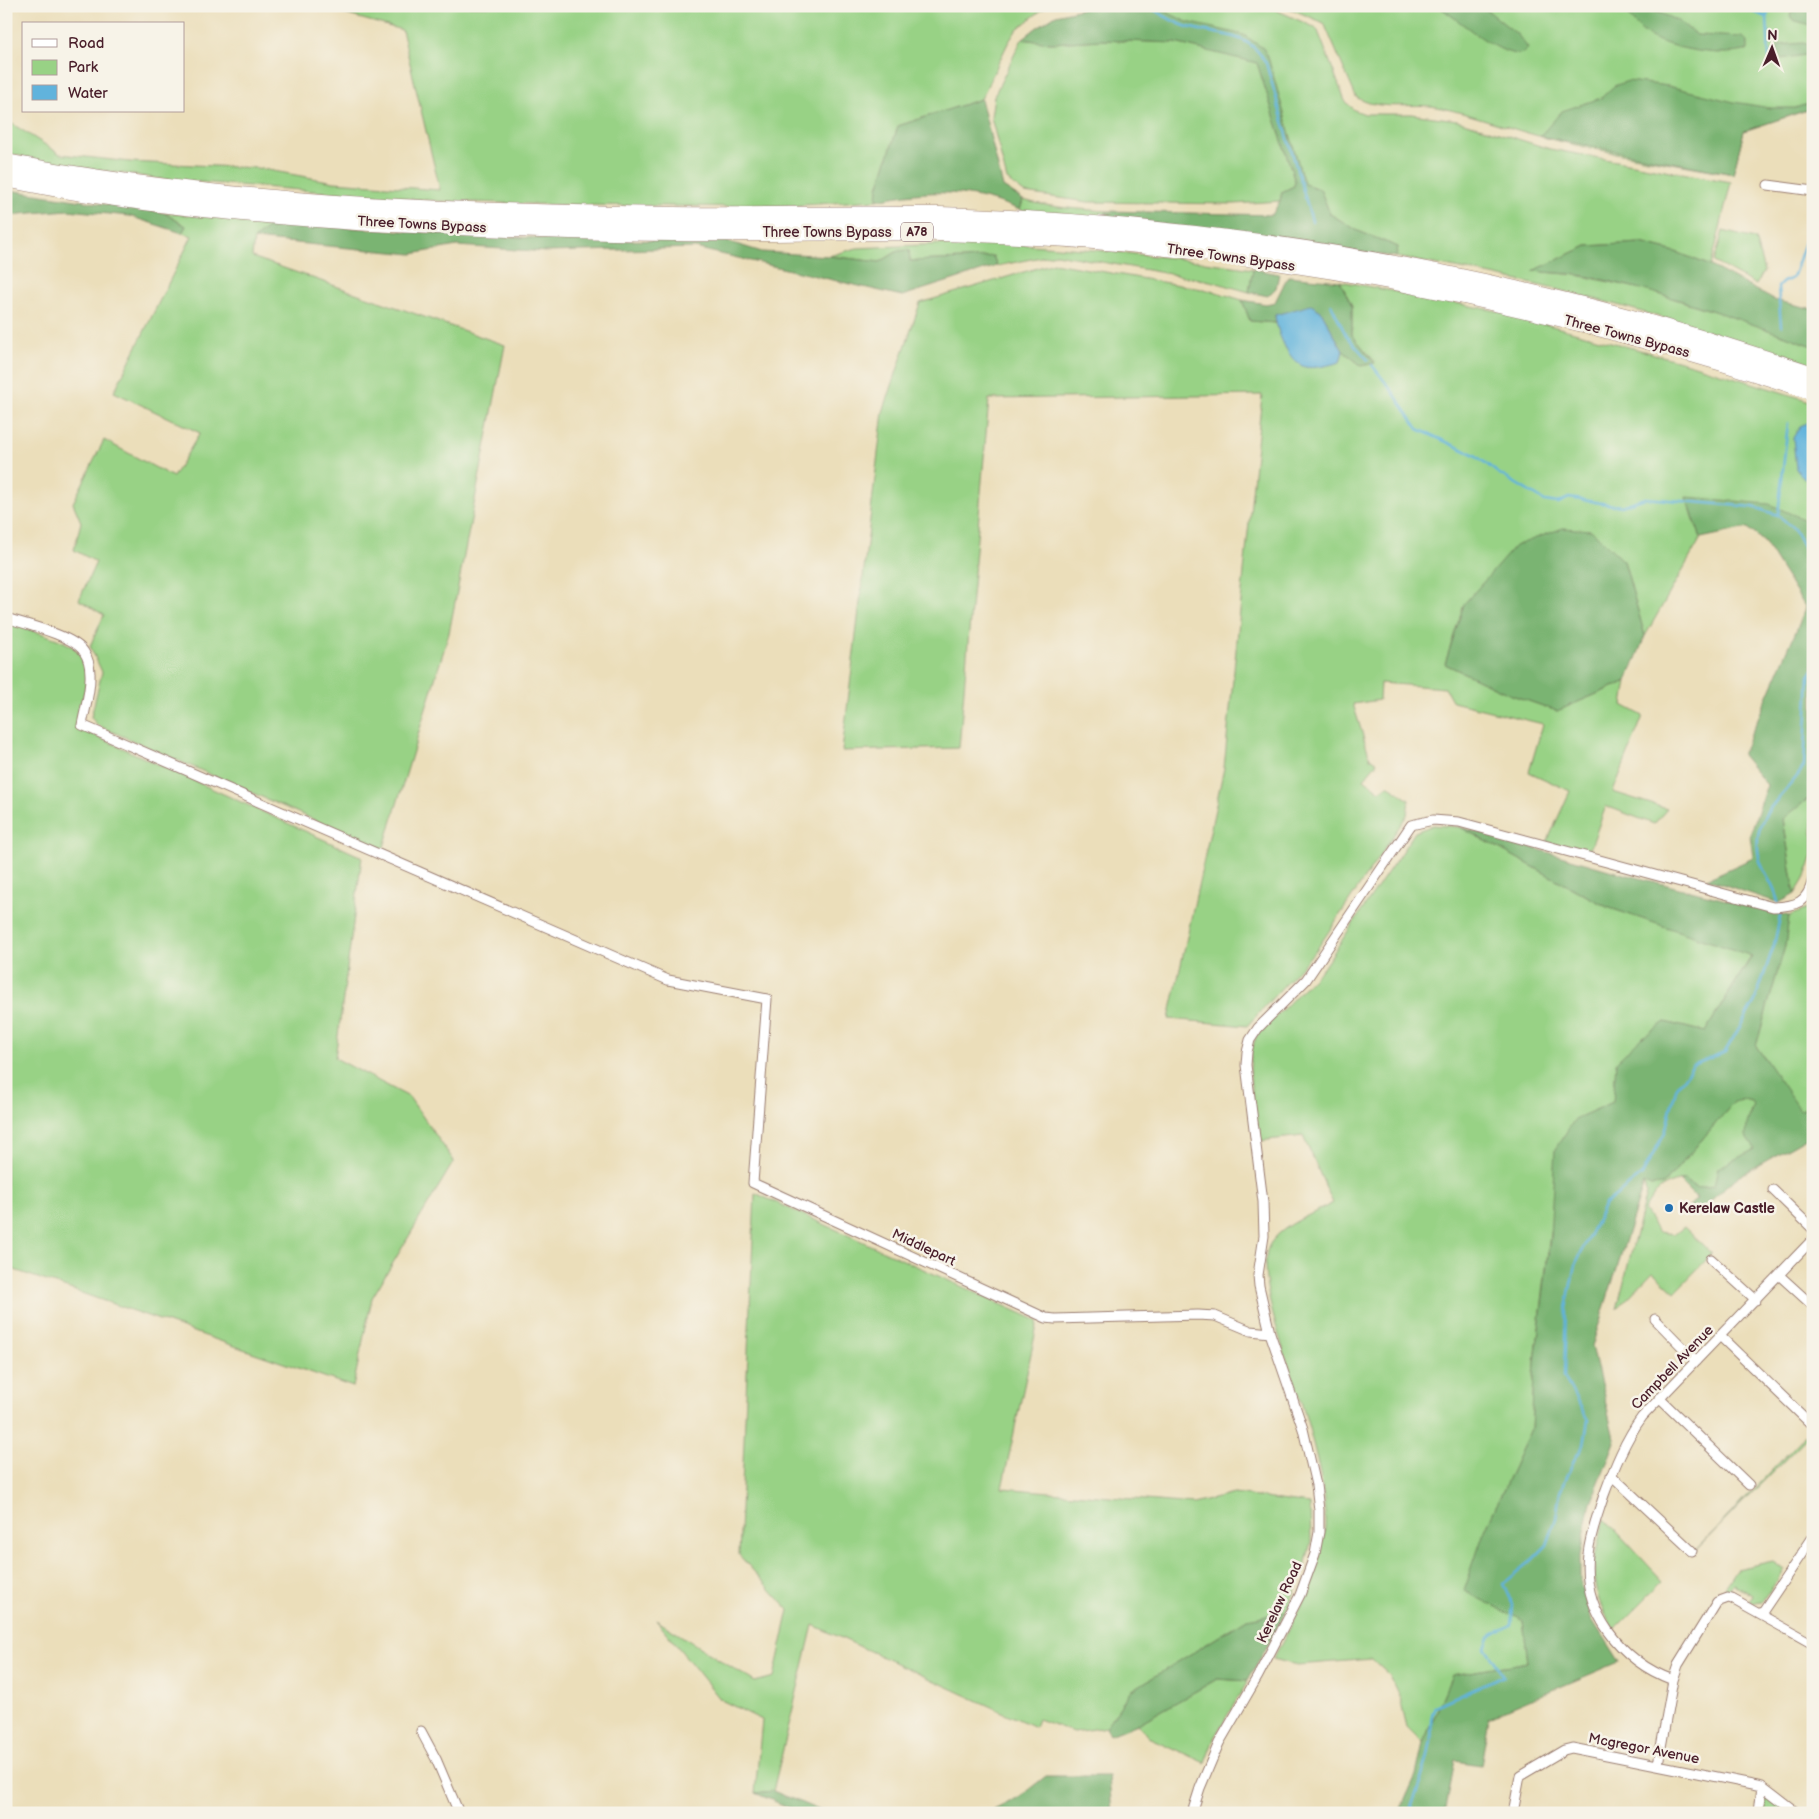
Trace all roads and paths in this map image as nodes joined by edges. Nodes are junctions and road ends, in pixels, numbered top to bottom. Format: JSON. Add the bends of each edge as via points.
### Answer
{"nodes":[{"id":1,"x":6,"y":163,"type":"edge"},
{"id":2,"x":6,"y":178,"type":"edge"},
{"id":3,"x":1768,"y":185,"type":"dead end"},
{"id":4,"x":1813,"y":191,"type":"edge"},
{"id":5,"x":1813,"y":375,"type":"edge"},
{"id":6,"x":1813,"y":391,"type":"edge"},
{"id":7,"x":6,"y":618,"type":"edge"},
{"id":8,"x":1813,"y":879,"type":"edge"},
{"id":9,"x":1773,"y":1190,"type":"dead end"},
{"id":10,"x":1813,"y":1229,"type":"edge"},
{"id":11,"x":1813,"y":1239,"type":"edge"},
{"id":12,"x":1711,"y":1259,"type":"dead end"},
{"id":13,"x":1779,"y":1275,"type":"junction"},
{"id":14,"x":1756,"y":1300,"type":"junction"},
{"id":15,"x":1813,"y":1306,"type":"edge"},
{"id":16,"x":1655,"y":1318,"type":"dead end"},
{"id":17,"x":1270,"y":1333,"type":"junction"},
{"id":18,"x":1720,"y":1336,"type":"junction"},
{"id":19,"x":1696,"y":1361,"type":"junction"},
{"id":20,"x":1659,"y":1398,"type":"junction"},
{"id":21,"x":1810,"y":1423,"type":"dead end"},
{"id":22,"x":1611,"y":1475,"type":"junction"},
{"id":23,"x":1749,"y":1486,"type":"dead end"},
{"id":24,"x":1813,"y":1537,"type":"edge"},
{"id":25,"x":1692,"y":1551,"type":"dead end"},
{"id":26,"x":1761,"y":1614,"type":"junction"},
{"id":27,"x":1813,"y":1644,"type":"edge"},
{"id":28,"x":1673,"y":1680,"type":"junction"},
{"id":29,"x":421,"y":1731,"type":"dead end"},
{"id":30,"x":1658,"y":1764,"type":"junction"},
{"id":31,"x":1762,"y":1786,"type":"junction"},
{"id":32,"x":459,"y":1813,"type":"edge"},
{"id":33,"x":1192,"y":1813,"type":"edge"},
{"id":34,"x":1513,"y":1813,"type":"edge"},
{"id":35,"x":1759,"y":1813,"type":"edge"},
{"id":36,"x":1797,"y":1813,"type":"edge"}],
"edges":[{"from":1,"to":5,"type":"highway","name":"Three Towns Bypass","number":"A78","via":[[158,188],[408,208],[666,216],[941,216],[1062,222],[1162,232],[1337,255],[1564,302],[1665,328]]},
{"from":2,"to":6,"type":"highway","name":"Three Towns Bypass","number":"A78","via":[[157,203],[359,221],[559,230],[941,232],[1152,246],[1336,271],[1442,291],[1661,344]]},
{"from":3,"to":4,"type":"street"},
{"from":7,"to":17,"type":"street","name":"Middlepart","via":[[67,638],[85,652],[90,683],[82,724],[668,980],[767,999],[753,1183],[1046,1318],[1214,1316],[1251,1331]]},
{"from":8,"to":17,"type":"street","name":"Kerelaw Road","via":[[1810,892],[1797,904],[1773,907],[1459,822],[1433,820],[1411,825],[1306,980],[1250,1040],[1246,1065],[1263,1202],[1264,1236],[1258,1275]]},
{"from":9,"to":10,"type":"street"},
{"from":11,"to":13,"type":"street","name":"Campbell Avenue"},
{"from":12,"to":14,"type":"street"},
{"from":13,"to":14,"type":"street","name":"Campbell Avenue"},
{"from":13,"to":15,"type":"street"},
{"from":14,"to":18,"type":"street","name":"Campbell Avenue"},
{"from":16,"to":19,"type":"street"},
{"from":17,"to":33,"type":"street","name":"Kerelaw Road","via":[[1303,1429],[1316,1485],[1319,1510],[1315,1554],[1290,1616],[1219,1743]]},
{"from":18,"to":19,"type":"street","name":"Campbell Avenue"},
{"from":18,"to":21,"type":"street"},
{"from":19,"to":20,"type":"street","name":"Campbell Avenue"},
{"from":20,"to":22,"type":"street","name":"Campbell Avenue","via":[[1636,1425]]},
{"from":20,"to":23,"type":"street"},
{"from":22,"to":25,"type":"street"},
{"from":22,"to":28,"type":"street","name":"Campbell Avenue","via":[[1588,1554],[1588,1587],[1593,1604],[1618,1644],[1655,1673]]},
{"from":24,"to":26,"type":"street"},
{"from":26,"to":27,"type":"street"},
{"from":26,"to":28,"type":"street","via":[[1732,1599],[1717,1602],[1678,1665]]},
{"from":28,"to":30,"type":"street"},
{"from":29,"to":32,"type":"street"},
{"from":30,"to":31,"type":"street","name":"Mcgregor Avenue"},
{"from":30,"to":34,"type":"street","name":"Mcgregor Avenue","via":[[1568,1748],[1520,1776]]},
{"from":31,"to":35,"type":"street"},
{"from":31,"to":36,"type":"street","name":"Mcgregor Avenue"}]}
